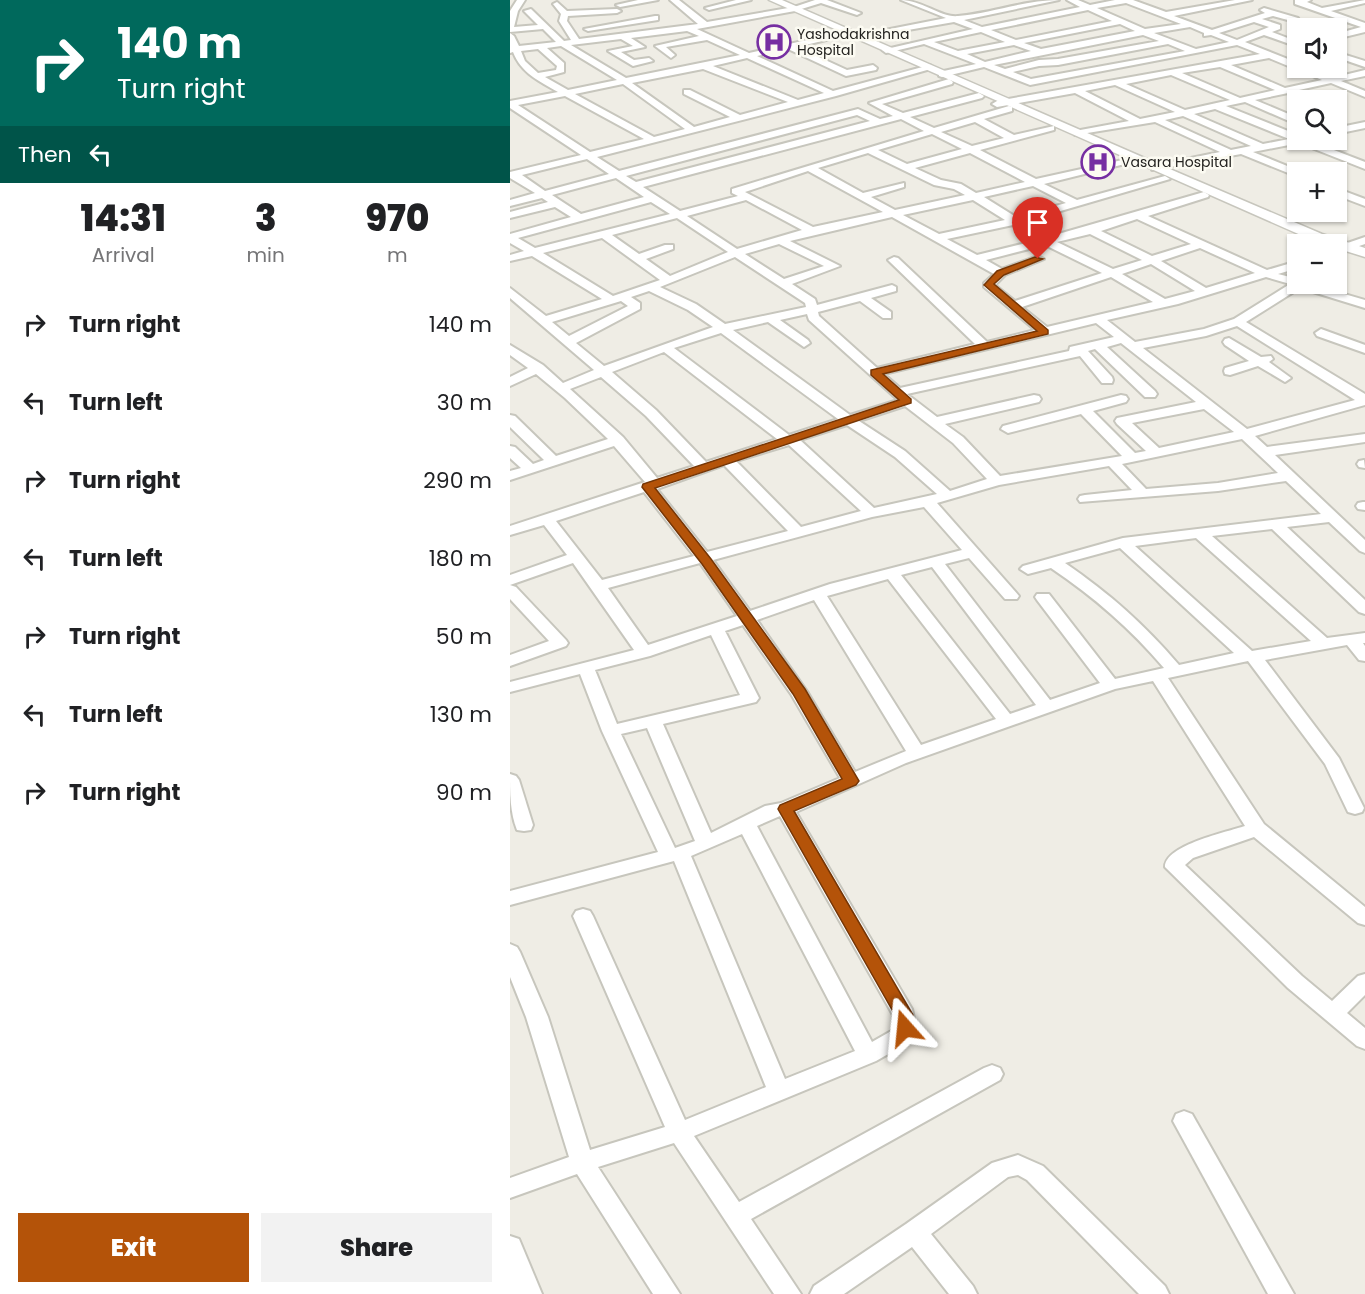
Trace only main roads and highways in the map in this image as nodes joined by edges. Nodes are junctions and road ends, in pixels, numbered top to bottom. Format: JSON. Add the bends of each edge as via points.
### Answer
{"nodes":[{"id":1,"x":762,"y":0,"type":"edge"},
{"id":2,"x":775,"y":0,"type":"edge"},
{"id":3,"x":794,"y":12,"type":"junction"},
{"id":4,"x":926,"y":69,"type":"junction"},
{"id":5,"x":946,"y":78,"type":"junction"},
{"id":6,"x":1004,"y":105,"type":"junction"},
{"id":7,"x":1131,"y":161,"type":"junction"},
{"id":8,"x":1296,"y":234,"type":"edge"},
{"id":9,"x":1310,"y":234,"type":"edge"},
{"id":10,"x":1347,"y":251,"type":"edge"},
{"id":11,"x":1347,"y":253,"type":"edge"},
{"id":12,"x":1365,"y":253,"type":"edge"},
{"id":13,"x":1365,"y":261,"type":"edge"}],
"edges":[{"from":1,"to":3,"type":"main road"},
{"from":2,"to":3,"type":"main road"},
{"from":3,"to":4,"type":"main road"},
{"from":3,"to":4,"type":"main road"},
{"from":4,"to":5,"type":"main road"},
{"from":5,"to":6,"type":"main road"},
{"from":5,"to":6,"type":"main road"},
{"from":6,"to":7,"type":"main road"},
{"from":6,"to":7,"type":"main road","via":[[1078,133]]},
{"from":7,"to":8,"type":"main road"},
{"from":7,"to":9,"type":"main road"},
{"from":10,"to":12,"type":"main road"},
{"from":11,"to":13,"type":"main road"}]}
